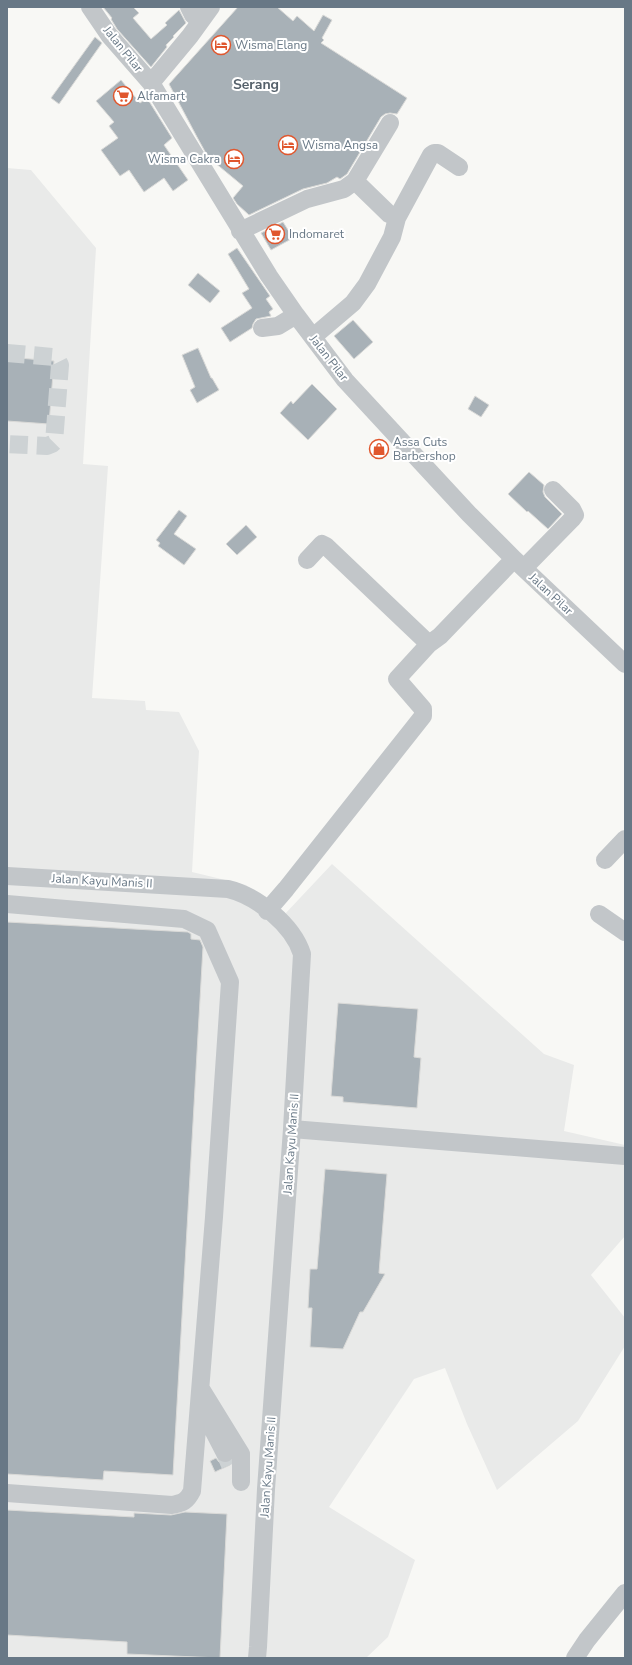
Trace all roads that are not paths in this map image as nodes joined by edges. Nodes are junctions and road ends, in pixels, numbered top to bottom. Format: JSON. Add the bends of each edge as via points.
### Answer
{"nodes":[{"id":1,"x":90,"y":7,"type":"edge"},
{"id":2,"x":189,"y":7,"type":"edge"},
{"id":3,"x":210,"y":7,"type":"edge"},
{"id":4,"x":200,"y":21,"type":"junction"},
{"id":5,"x":151,"y":83,"type":"junction"},
{"id":6,"x":390,"y":123,"type":"dead end"},
{"id":7,"x":460,"y":167,"type":"dead end"},
{"id":8,"x":355,"y":181,"type":"junction"},
{"id":9,"x":397,"y":218,"type":"junction"},
{"id":10,"x":240,"y":231,"type":"junction"},
{"id":11,"x":296,"y":315,"type":"junction"},
{"id":12,"x":262,"y":328,"type":"dead end"},
{"id":13,"x":313,"y":337,"type":"junction"},
{"id":14,"x":553,"y":490,"type":"dead end"},
{"id":15,"x":307,"y":560,"type":"dead end"},
{"id":16,"x":519,"y":564,"type":"junction"},
{"id":17,"x":429,"y":644,"type":"junction"},
{"id":18,"x":625,"y":664,"type":"edge"},
{"id":19,"x":625,"y":839,"type":"edge"},
{"id":20,"x":605,"y":860,"type":"dead end"},
{"id":21,"x":7,"y":876,"type":"edge"},
{"id":22,"x":7,"y":904,"type":"edge"},
{"id":23,"x":267,"y":910,"type":"junction"},
{"id":24,"x":599,"y":914,"type":"dead end"},
{"id":25,"x":625,"y":932,"type":"edge"},
{"id":26,"x":292,"y":1130,"type":"junction"},
{"id":27,"x":625,"y":1156,"type":"edge"},
{"id":28,"x":201,"y":1389,"type":"junction"},
{"id":29,"x":199,"y":1416,"type":"junction"},
{"id":30,"x":241,"y":1482,"type":"junction"},
{"id":31,"x":266,"y":1489,"type":"junction"},
{"id":32,"x":7,"y":1493,"type":"edge"},
{"id":33,"x":625,"y":1593,"type":"edge"},
{"id":34,"x":257,"y":1658,"type":"edge"},
{"id":35,"x":575,"y":1658,"type":"edge"}],
"edges":[{"from":1,"to":5,"type":"street","name":"Jalan Pilar","via":[[109,35]]},
{"from":2,"to":4,"type":"street"},
{"from":3,"to":4,"type":"street"},
{"from":4,"to":5,"type":"street"},
{"from":5,"to":10,"type":"street","name":"Jalan Pilar"},
{"from":6,"to":8,"type":"street"},
{"from":7,"to":9,"type":"street","via":[[438,153],[433,153]]},
{"from":8,"to":9,"type":"street","via":[[389,214]]},
{"from":8,"to":10,"type":"street","via":[[344,188],[307,199]]},
{"from":9,"to":13,"type":"street","via":[[392,237],[367,284],[353,303]]},
{"from":10,"to":11,"type":"street","name":"Jalan Pilar"},
{"from":11,"to":12,"type":"street","via":[[278,326]]},
{"from":11,"to":13,"type":"street","name":"Jalan Pilar"},
{"from":13,"to":16,"type":"street","name":"Jalan Pilar","via":[[356,391],[463,508]]},
{"from":14,"to":16,"type":"street","via":[[575,515]]},
{"from":15,"to":17,"type":"street","via":[[322,544],[325,545]]},
{"from":16,"to":17,"type":"street"},
{"from":16,"to":18,"type":"street","name":"Jalan Pilar"},
{"from":17,"to":23,"type":"street","via":[[397,679],[423,709],[423,716]]},
{"from":19,"to":20,"type":"street"},
{"from":21,"to":23,"type":"street","name":"Jalan Kayu Manis II","via":[[228,889],[241,892]]},
{"from":22,"to":28,"type":"street","via":[[184,919],[207,930],[230,982]]},
{"from":23,"to":26,"type":"street","name":"Jalan Kayu Manis II","via":[[282,922],[299,943],[302,954]]},
{"from":24,"to":25,"type":"street"},
{"from":26,"to":27,"type":"street"},
{"from":26,"to":31,"type":"street","name":"Jalan Kayu Manis II"},
{"from":28,"to":29,"type":"street"},
{"from":28,"to":30,"type":"street","via":[[241,1454]]},
{"from":29,"to":30,"type":"street","via":[[211,1426]]},
{"from":29,"to":32,"type":"street","via":[[192,1491],[183,1503],[172,1505]]},
{"from":30,"to":31,"type":"street"},
{"from":31,"to":34,"type":"street","name":"Jalan Kayu Manis II"},
{"from":33,"to":35,"type":"street","via":[[586,1640]]}]}
